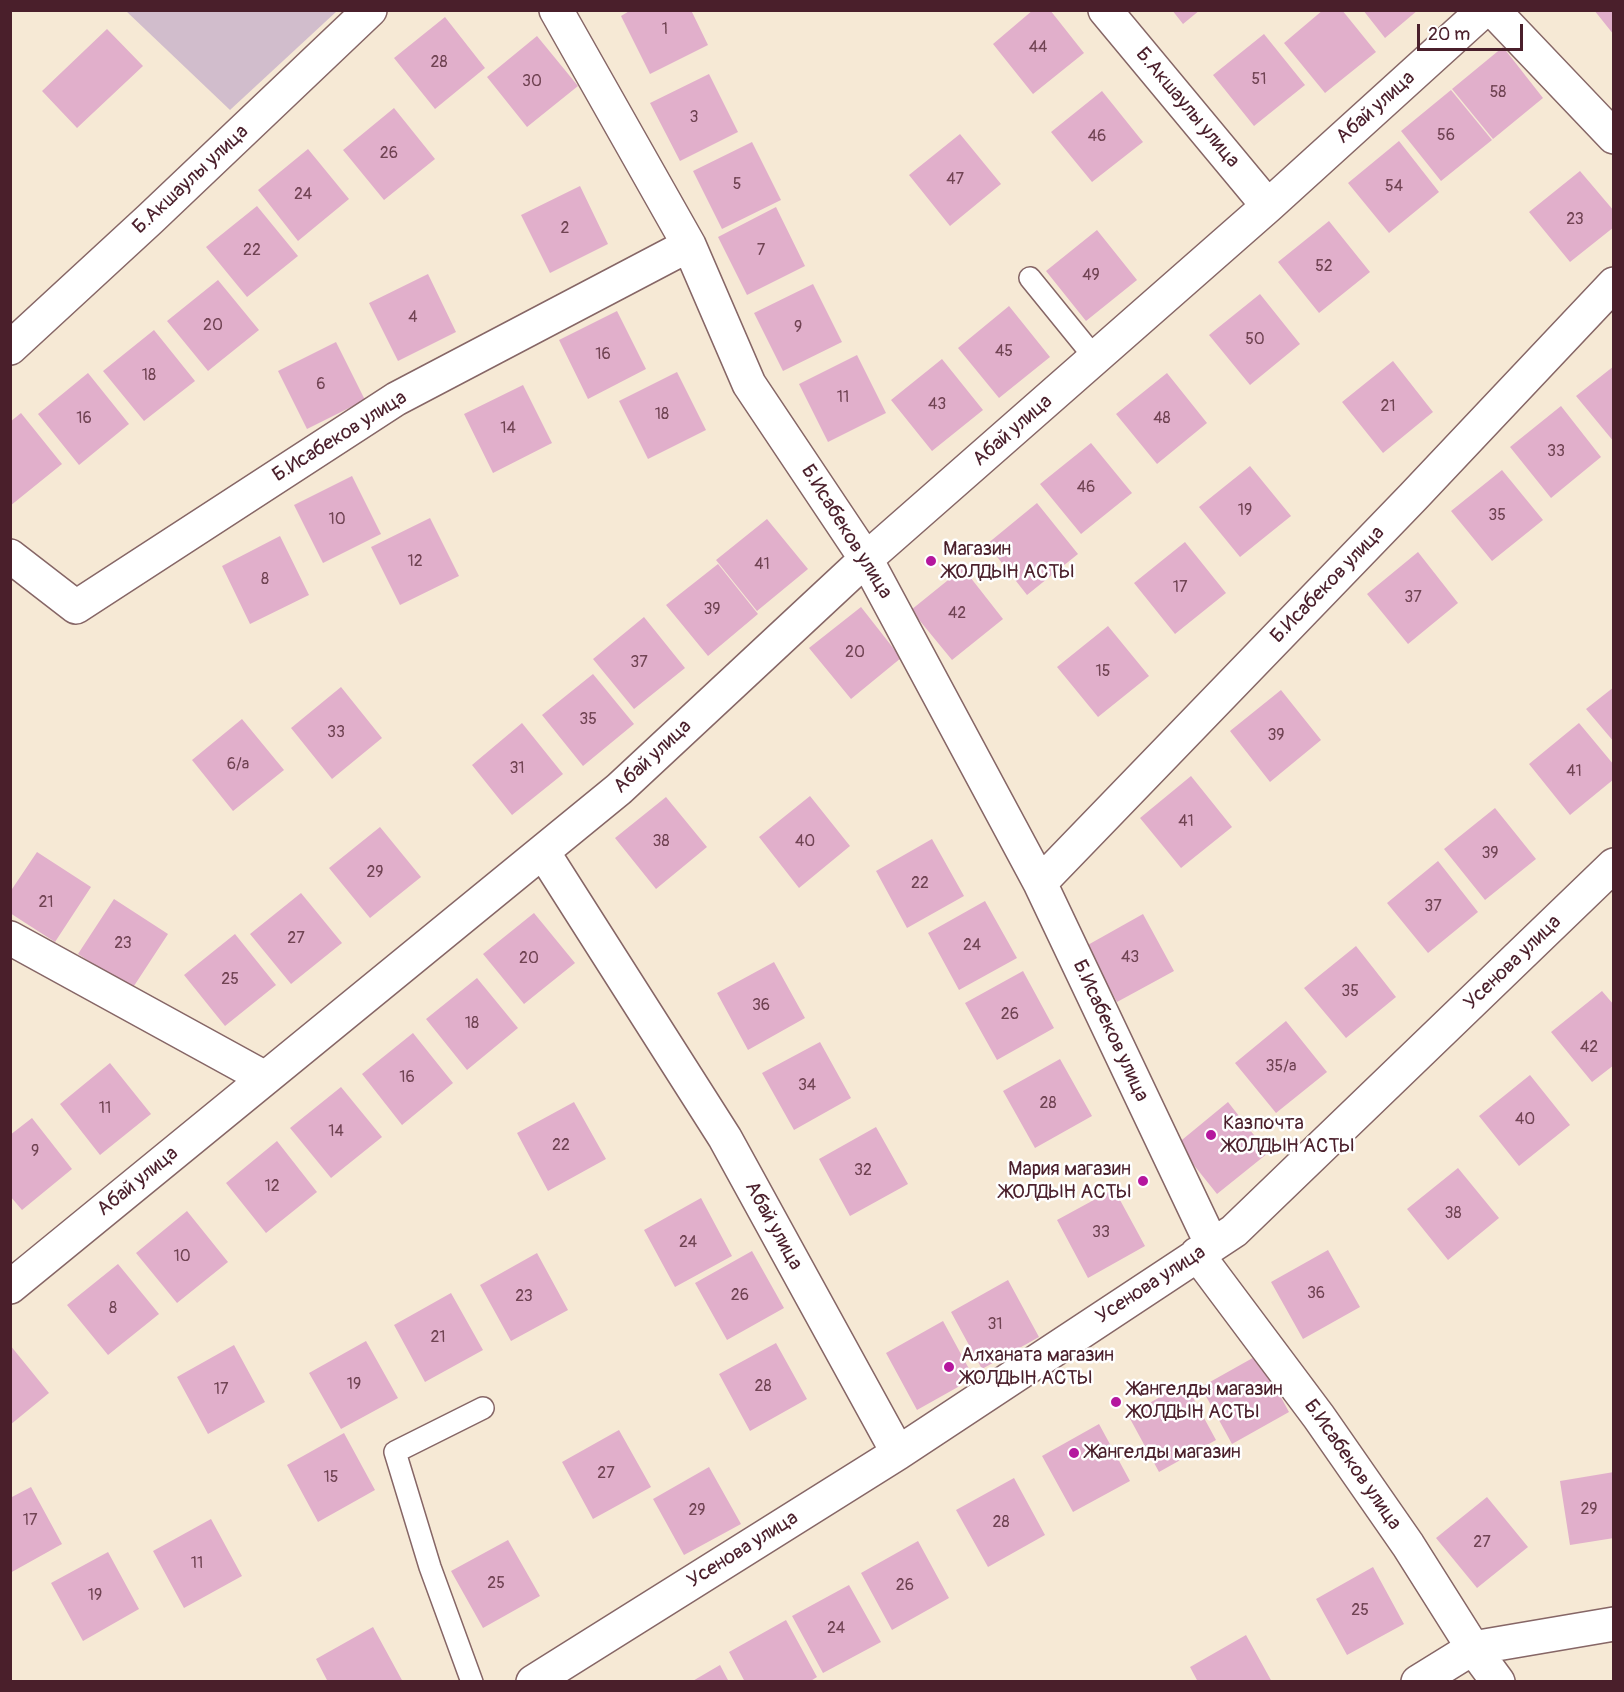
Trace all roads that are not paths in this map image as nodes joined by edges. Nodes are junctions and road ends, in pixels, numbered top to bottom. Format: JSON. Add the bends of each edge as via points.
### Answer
{"nodes":[{"id":1,"x":370,"y":10,"type":"edge"},
{"id":2,"x":556,"y":10,"type":"edge"},
{"id":3,"x":1105,"y":10,"type":"edge"},
{"id":4,"x":1484,"y":10,"type":"edge"},
{"id":5,"x":1494,"y":10,"type":"edge"},
{"id":6,"x":1614,"y":137,"type":"edge"},
{"id":7,"x":1268,"y":206,"type":"junction"},
{"id":8,"x":689,"y":245,"type":"junction"},
{"id":9,"x":1030,"y":278,"type":"dead end"},
{"id":10,"x":1614,"y":284,"type":"edge"},
{"id":11,"x":10,"y":348,"type":"edge"},
{"id":12,"x":1095,"y":358,"type":"junction"},
{"id":13,"x":10,"y":556,"type":"edge"},
{"id":14,"x":867,"y":559,"type":"junction"},
{"id":15,"x":543,"y":852,"type":"junction"},
{"id":16,"x":1614,"y":865,"type":"edge"},
{"id":17,"x":1040,"y":883,"type":"junction"},
{"id":18,"x":10,"y":938,"type":"edge"},
{"id":19,"x":265,"y":1078,"type":"junction"},
{"id":20,"x":1204,"y":1250,"type":"junction"},
{"id":21,"x":10,"y":1287,"type":"edge"},
{"id":22,"x":483,"y":1407,"type":"dead end"},
{"id":23,"x":898,"y":1453,"type":"junction"},
{"id":24,"x":1614,"y":1624,"type":"edge"},
{"id":25,"x":1473,"y":1648,"type":"junction"},
{"id":26,"x":472,"y":1682,"type":"edge"},
{"id":27,"x":533,"y":1682,"type":"edge"},
{"id":28,"x":1418,"y":1682,"type":"edge"},
{"id":29,"x":1498,"y":1682,"type":"edge"}],
"edges":[{"from":1,"to":11,"type":"street","name":"Б.Акшаулы улица"},
{"from":2,"to":8,"type":"street","name":"Б.Исабеков улица"},
{"from":3,"to":7,"type":"street","name":"Б.Акшаулы улица"},
{"from":4,"to":7,"type":"street","name":"Абай улица"},
{"from":5,"to":6,"type":"street"},
{"from":7,"to":12,"type":"street","name":"Абай улица"},
{"from":8,"to":13,"type":"street","name":"Б.Исабеков улица","via":[[396,399],[76,608]]},
{"from":8,"to":14,"type":"street","name":"Б.Исабеков улица","via":[[749,384]]},
{"from":9,"to":12,"type":"lane"},
{"from":10,"to":17,"type":"street","name":"Б.Исабеков улица"},
{"from":12,"to":14,"type":"street","name":"Абай улица"},
{"from":14,"to":15,"type":"street","name":"Абай улица","via":[[619,789]]},
{"from":14,"to":17,"type":"street","name":"Б.Исабеков улица"},
{"from":15,"to":19,"type":"street","name":"Абай улица"},
{"from":15,"to":23,"type":"street","name":"Абай улица","via":[[725,1138]]},
{"from":16,"to":20,"type":"street","name":"Усенова улица","via":[[1234,1232]]},
{"from":17,"to":20,"type":"street","name":"Б.Исабеков улица"},
{"from":18,"to":19,"type":"street"},
{"from":19,"to":21,"type":"street","name":"Абай улица"},
{"from":20,"to":23,"type":"street","name":"Усенова улица"},
{"from":20,"to":25,"type":"street","name":"Б.Исабеков улица","via":[[1408,1545]]},
{"from":22,"to":26,"type":"lane","via":[[395,1452],[430,1567]]},
{"from":23,"to":27,"type":"street","name":"Усенова улица"},
{"from":24,"to":25,"type":"street"},
{"from":25,"to":28,"type":"street"},
{"from":25,"to":29,"type":"street","name":"Б.Исабеков улица"}]}
